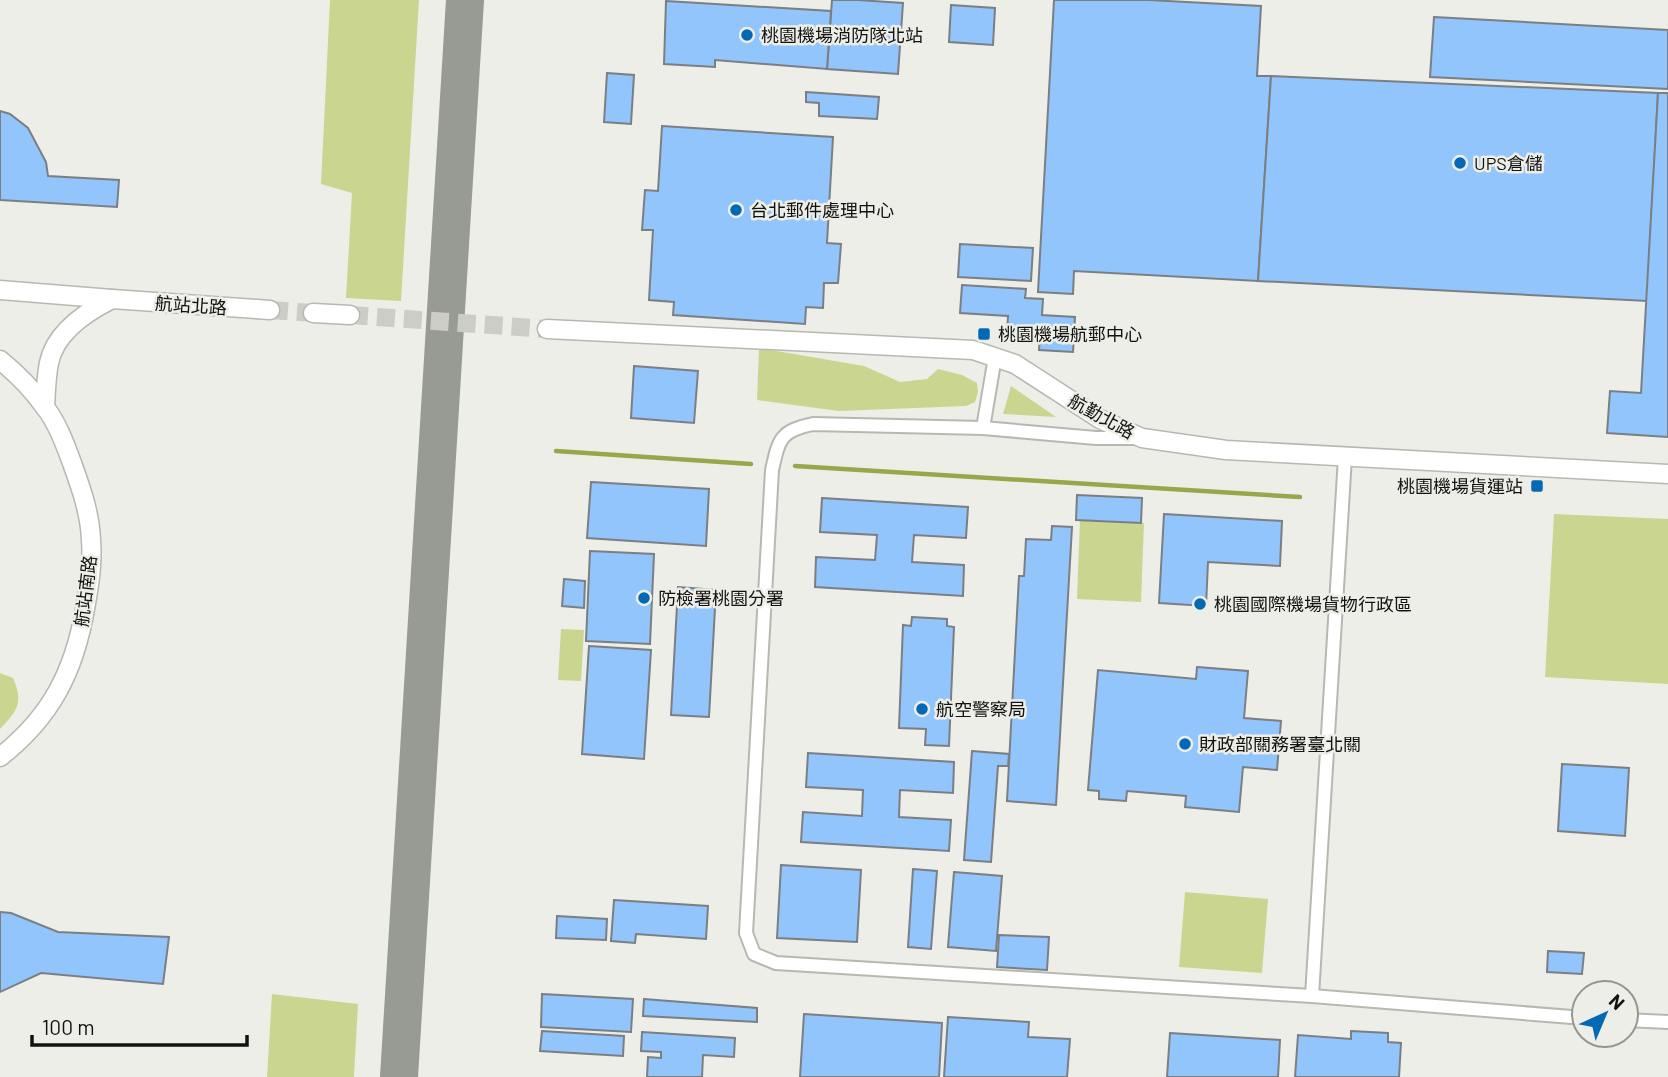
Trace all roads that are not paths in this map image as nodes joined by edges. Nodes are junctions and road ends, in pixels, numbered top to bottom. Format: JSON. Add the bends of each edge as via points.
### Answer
{"nodes":[{"id":1,"x":0,"y":289,"type":"edge"},
{"id":2,"x":112,"y":299,"type":"junction"},
{"id":3,"x":270,"y":310,"type":"tunnel mouth"},
{"id":4,"x":313,"y":313,"type":"tunnel mouth"},
{"id":5,"x":350,"y":315,"type":"tunnel mouth"},
{"id":6,"x":547,"y":329,"type":"tunnel mouth"},
{"id":7,"x":995,"y":357,"type":"junction"},
{"id":8,"x":0,"y":360,"type":"edge"},
{"id":9,"x":45,"y":407,"type":"junction"},
{"id":10,"x":983,"y":428,"type":"junction"},
{"id":11,"x":1142,"y":438,"type":"junction"},
{"id":12,"x":1345,"y":457,"type":"junction"},
{"id":13,"x":1668,"y":474,"type":"edge"},
{"id":14,"x":0,"y":757,"type":"edge"},
{"id":15,"x":1312,"y":996,"type":"junction"},
{"id":16,"x":1570,"y":1017,"type":"edge"},
{"id":17,"x":1640,"y":1021,"type":"edge"},
{"id":18,"x":1668,"y":1022,"type":"edge"}],
"edges":[{"from":1,"to":2,"type":"street","name":"航站北路"},
{"from":2,"to":3,"type":"street","name":"航站北路"},
{"from":2,"to":9,"type":"street","via":[[78,319],[59,340],[49,360]]},
{"from":4,"to":5,"type":"street"},
{"from":6,"to":7,"type":"street","name":"航勤北路","via":[[973,350]]},
{"from":7,"to":10,"type":"street"},
{"from":7,"to":11,"type":"street","name":"航勤北路","via":[[1014,364],[1100,419]]},
{"from":8,"to":9,"type":"street"},
{"from":9,"to":14,"type":"street","name":"航站南路","via":[[85,501],[91,540],[89,588],[73,660],[60,689],[40,719]]},
{"from":10,"to":11,"type":"street"},
{"from":10,"to":15,"type":"street","via":[[813,424],[792,428],[778,443],[772,470],[746,933],[754,954],[776,963]]},
{"from":11,"to":12,"type":"street","name":"航勤北路","via":[[1226,450]]},
{"from":12,"to":13,"type":"street","name":"航勤北路"},
{"from":12,"to":15,"type":"street"},
{"from":15,"to":16,"type":"street"},
{"from":17,"to":18,"type":"street"}]}
